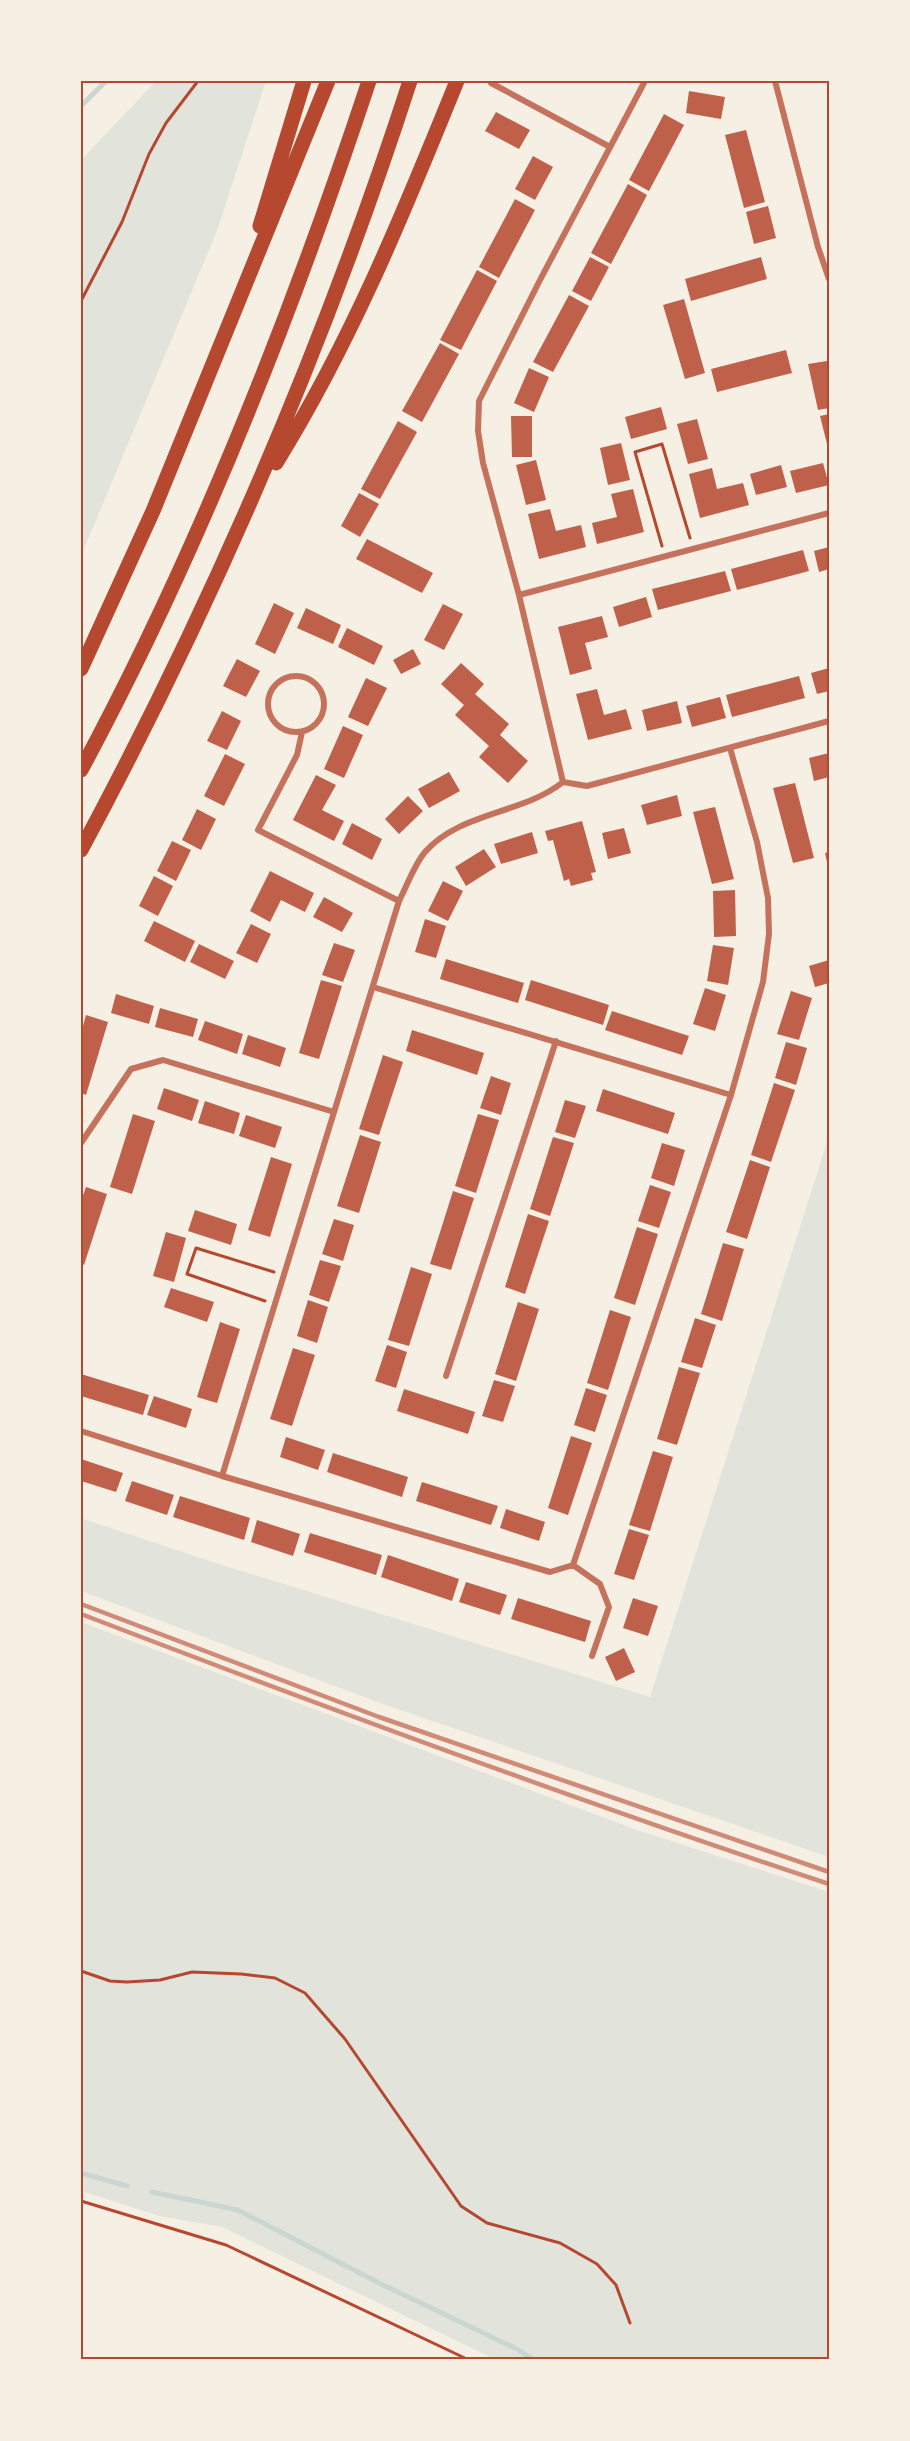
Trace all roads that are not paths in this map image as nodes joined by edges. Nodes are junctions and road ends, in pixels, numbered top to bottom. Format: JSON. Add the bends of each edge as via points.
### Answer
{"nodes":[{"id":1,"x":304,"y":81,"type":"edge"},
{"id":2,"x":328,"y":81,"type":"edge"},
{"id":3,"x":369,"y":81,"type":"edge"},
{"id":4,"x":410,"y":81,"type":"edge"},
{"id":5,"x":457,"y":81,"type":"edge"},
{"id":6,"x":645,"y":81,"type":"edge"},
{"id":7,"x":775,"y":81,"type":"edge"},
{"id":8,"x":491,"y":83,"type":"dead end"},
{"id":9,"x":610,"y":147,"type":"junction"},
{"id":10,"x":247,"y":279,"type":"junction"},
{"id":11,"x":829,"y":279,"type":"edge"},
{"id":12,"x":248,"y":508,"type":"junction"},
{"id":13,"x":829,"y":513,"type":"edge"},
{"id":14,"x":519,"y":595,"type":"junction"},
{"id":15,"x":81,"y":669,"type":"edge"},
{"id":16,"x":829,"y":721,"type":"edge"},
{"id":17,"x":302,"y":732,"type":"junction"},
{"id":18,"x":730,"y":748,"type":"junction"},
{"id":19,"x":81,"y":770,"type":"edge"},
{"id":20,"x":563,"y":782,"type":"junction"},
{"id":21,"x":81,"y":850,"type":"edge"},
{"id":22,"x":399,"y":901,"type":"junction"},
{"id":23,"x":373,"y":987,"type":"junction"},
{"id":24,"x":556,"y":1041,"type":"junction"},
{"id":25,"x":731,"y":1095,"type":"junction"},
{"id":26,"x":334,"y":1112,"type":"junction"},
{"id":27,"x":81,"y":1143,"type":"edge"},
{"id":28,"x":446,"y":1376,"type":"dead end"},
{"id":29,"x":81,"y":1431,"type":"edge"},
{"id":30,"x":222,"y":1476,"type":"junction"},
{"id":31,"x":573,"y":1565,"type":"junction"},
{"id":32,"x":592,"y":1656,"type":"dead end"}],
"edges":[{"from":1,"to":10,"type":"highway"},
{"from":2,"to":10,"type":"highway"},
{"from":3,"to":19,"type":"highway","via":[[311,250],[247,414],[165,601]]},
{"from":4,"to":12,"type":"highway","via":[[347,263]]},
{"from":5,"to":12,"type":"highway","via":[[330,372]]},
{"from":6,"to":9,"type":"street"},
{"from":7,"to":11,"type":"street"},
{"from":8,"to":9,"type":"street"},
{"from":9,"to":14,"type":"street","via":[[480,401],[478,431],[483,462]]},
{"from":10,"to":15,"type":"highway","via":[[153,511]]},
{"from":12,"to":21,"type":"highway","via":[[167,683]]},
{"from":13,"to":14,"type":"street"},
{"from":14,"to":20,"type":"street"},
{"from":16,"to":18,"type":"street"},
{"from":17,"to":17,"type":"street","via":[[284,730],[271,718],[268,709],[276,684],[293,675],[311,680],[323,694],[323,714]]},
{"from":17,"to":22,"type":"street","via":[[297,755],[258,830]]},
{"from":18,"to":20,"type":"street","via":[[587,786]]},
{"from":18,"to":25,"type":"street","via":[[757,842],[768,897],[769,925],[763,982]]},
{"from":20,"to":22,"type":"street","via":[[547,795],[454,830],[425,853]]},
{"from":22,"to":23,"type":"street"},
{"from":23,"to":24,"type":"street"},
{"from":23,"to":26,"type":"street"},
{"from":24,"to":25,"type":"street"},
{"from":24,"to":28,"type":"street"},
{"from":25,"to":31,"type":"street"},
{"from":26,"to":27,"type":"street","via":[[163,1060],[131,1069]]},
{"from":26,"to":30,"type":"street"},
{"from":29,"to":30,"type":"street"},
{"from":30,"to":31,"type":"street","via":[[550,1572]]},
{"from":31,"to":32,"type":"street","via":[[600,1584],[609,1607]]}]}
